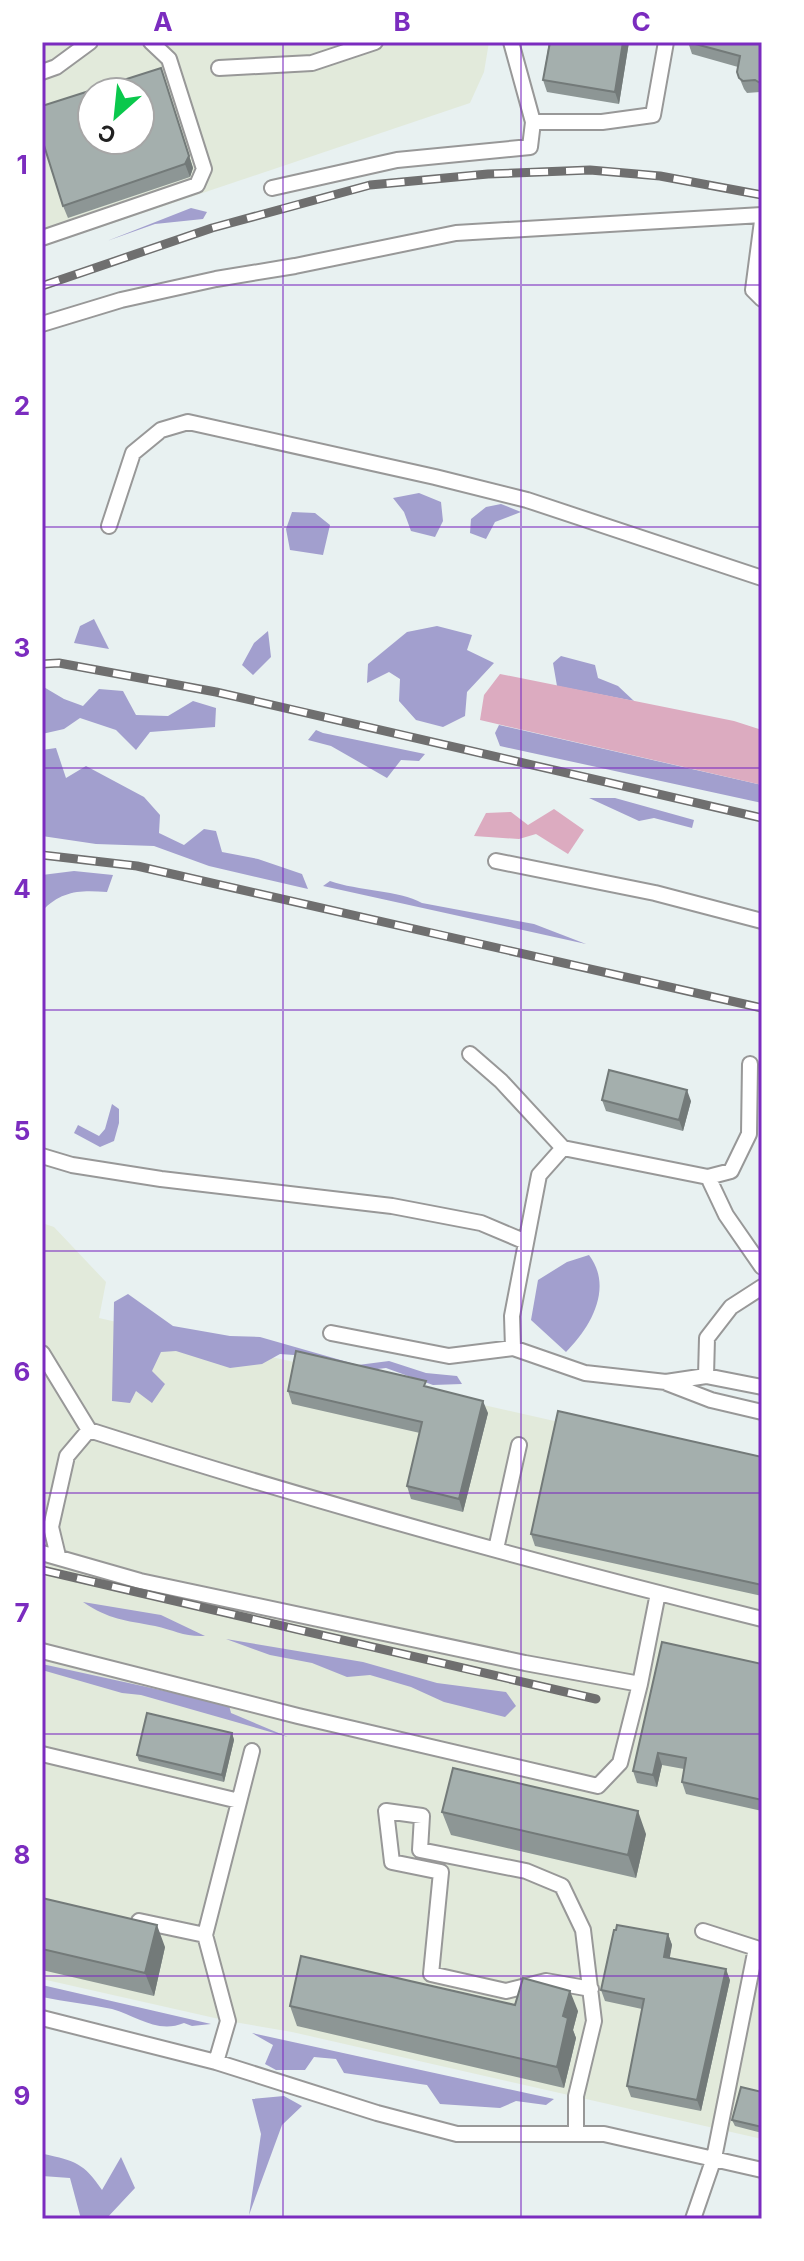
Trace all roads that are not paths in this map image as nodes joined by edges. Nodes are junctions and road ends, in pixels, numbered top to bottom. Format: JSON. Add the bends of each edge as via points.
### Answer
{"nodes":[{"id":1,"x":90,"y":42,"type":"edge"},
{"id":2,"x":151,"y":42,"type":"edge"},
{"id":3,"x":375,"y":42,"type":"edge"},
{"id":4,"x":511,"y":42,"type":"edge"},
{"id":5,"x":666,"y":42,"type":"edge"},
{"id":6,"x":219,"y":68,"type":"dead end"},
{"id":7,"x":42,"y":72,"type":"edge"},
{"id":8,"x":533,"y":122,"type":"junction"},
{"id":9,"x":272,"y":188,"type":"dead end"},
{"id":10,"x":762,"y":218,"type":"edge"},
{"id":11,"x":42,"y":238,"type":"edge"},
{"id":12,"x":762,"y":299,"type":"edge"},
{"id":13,"x":42,"y":324,"type":"edge"},
{"id":14,"x":109,"y":526,"type":"dead end"},
{"id":15,"x":762,"y":578,"type":"edge"},
{"id":16,"x":496,"y":861,"type":"dead end"},
{"id":17,"x":762,"y":921,"type":"edge"},
{"id":18,"x":470,"y":1054,"type":"dead end"},
{"id":19,"x":750,"y":1064,"type":"dead end"},
{"id":20,"x":563,"y":1148,"type":"junction"},
{"id":21,"x":42,"y":1156,"type":"edge"},
{"id":22,"x":708,"y":1177,"type":"junction"},
{"id":23,"x":526,"y":1242,"type":"junction"},
{"id":24,"x":762,"y":1267,"type":"edge"},
{"id":25,"x":762,"y":1287,"type":"edge"},
{"id":26,"x":331,"y":1333,"type":"dead end"},
{"id":27,"x":513,"y":1348,"type":"junction"},
{"id":28,"x":42,"y":1353,"type":"edge"},
{"id":29,"x":706,"y":1376,"type":"junction"},
{"id":30,"x":666,"y":1382,"type":"junction"},
{"id":31,"x":762,"y":1387,"type":"edge"},
{"id":32,"x":762,"y":1412,"type":"edge"},
{"id":33,"x":89,"y":1430,"type":"junction"},
{"id":34,"x":519,"y":1445,"type":"dead end"},
{"id":35,"x":496,"y":1549,"type":"junction"},
{"id":36,"x":42,"y":1553,"type":"edge"},
{"id":37,"x":58,"y":1556,"type":"junction"},
{"id":38,"x":658,"y":1593,"type":"junction"},
{"id":39,"x":762,"y":1619,"type":"edge"},
{"id":40,"x":42,"y":1651,"type":"edge"},
{"id":41,"x":640,"y":1684,"type":"junction"},
{"id":42,"x":252,"y":1751,"type":"dead end"},
{"id":43,"x":42,"y":1754,"type":"edge"},
{"id":44,"x":239,"y":1801,"type":"junction"},
{"id":45,"x":131,"y":1920,"type":"edge"},
{"id":46,"x":703,"y":1931,"type":"dead end"},
{"id":47,"x":205,"y":1935,"type":"junction"},
{"id":48,"x":591,"y":1989,"type":"junction"},
{"id":49,"x":42,"y":2018,"type":"edge"},
{"id":50,"x":216,"y":2062,"type":"junction"},
{"id":51,"x":576,"y":2132,"type":"junction"},
{"id":52,"x":714,"y":2158,"type":"junction"},
{"id":53,"x":762,"y":2170,"type":"edge"},
{"id":54,"x":693,"y":2219,"type":"edge"}],
"edges":[{"from":1,"to":7,"type":"lane"},
{"from":2,"to":11,"type":"lane","via":[[169,59],[174,73],[204,169],[197,185]]},
{"from":3,"to":6,"type":"lane","via":[[312,63]]},
{"from":4,"to":8,"type":"lane"},
{"from":5,"to":8,"type":"lane","via":[[653,115],[602,122]]},
{"from":8,"to":9,"type":"lane","via":[[530,147],[397,160]]},
{"from":10,"to":12,"type":"lane","via":[[753,290]]},
{"from":10,"to":13,"type":"lane","via":[[456,233],[121,300]]},
{"from":14,"to":15,"type":"lane","via":[[133,453],[161,430],[188,422],[527,500]]},
{"from":16,"to":17,"type":"lane"},
{"from":18,"to":20,"type":"lane"},
{"from":19,"to":22,"type":"lane","via":[[749,1134],[731,1171]]},
{"from":20,"to":22,"type":"lane"},
{"from":20,"to":23,"type":"lane","via":[[539,1175]]},
{"from":21,"to":23,"type":"lane","via":[[161,1179],[392,1206],[481,1223]]},
{"from":22,"to":24,"type":"lane","via":[[726,1215]]},
{"from":23,"to":27,"type":"lane","via":[[512,1316]]},
{"from":25,"to":29,"type":"lane","via":[[731,1307],[707,1338]]},
{"from":26,"to":27,"type":"lane","via":[[449,1356]]},
{"from":27,"to":30,"type":"lane","via":[[585,1373]]},
{"from":28,"to":33,"type":"lane"},
{"from":29,"to":30,"type":"lane"},
{"from":29,"to":31,"type":"lane"},
{"from":30,"to":32,"type":"lane"},
{"from":33,"to":35,"type":"lane"},
{"from":33,"to":37,"type":"lane","via":[[67,1456],[51,1527]]},
{"from":34,"to":35,"type":"lane"},
{"from":35,"to":38,"type":"lane"},
{"from":36,"to":37,"type":"lane"},
{"from":37,"to":41,"type":"lane","via":[[140,1581]]},
{"from":38,"to":39,"type":"lane"},
{"from":38,"to":41,"type":"lane"},
{"from":40,"to":41,"type":"lane","via":[[598,1786],[620,1763]]},
{"from":42,"to":44,"type":"lane"},
{"from":43,"to":44,"type":"lane"},
{"from":44,"to":47,"type":"lane"},
{"from":45,"to":47,"type":"lane"},
{"from":46,"to":52,"type":"lane","via":[[756,1948]]},
{"from":47,"to":50,"type":"lane","via":[[228,2021]]},
{"from":48,"to":48,"type":"lane","via":[[583,1930],[562,1886],[526,1871],[420,1850],[422,1816],[386,1811],[392,1862],[441,1872],[431,1974],[506,1991],[546,1981]]},
{"from":48,"to":51,"type":"lane","via":[[594,2021],[576,2096]]},
{"from":49,"to":50,"type":"lane"},
{"from":50,"to":51,"type":"lane","via":[[457,2134]]},
{"from":51,"to":52,"type":"lane"},
{"from":52,"to":53,"type":"lane"},
{"from":52,"to":54,"type":"lane"}]}
